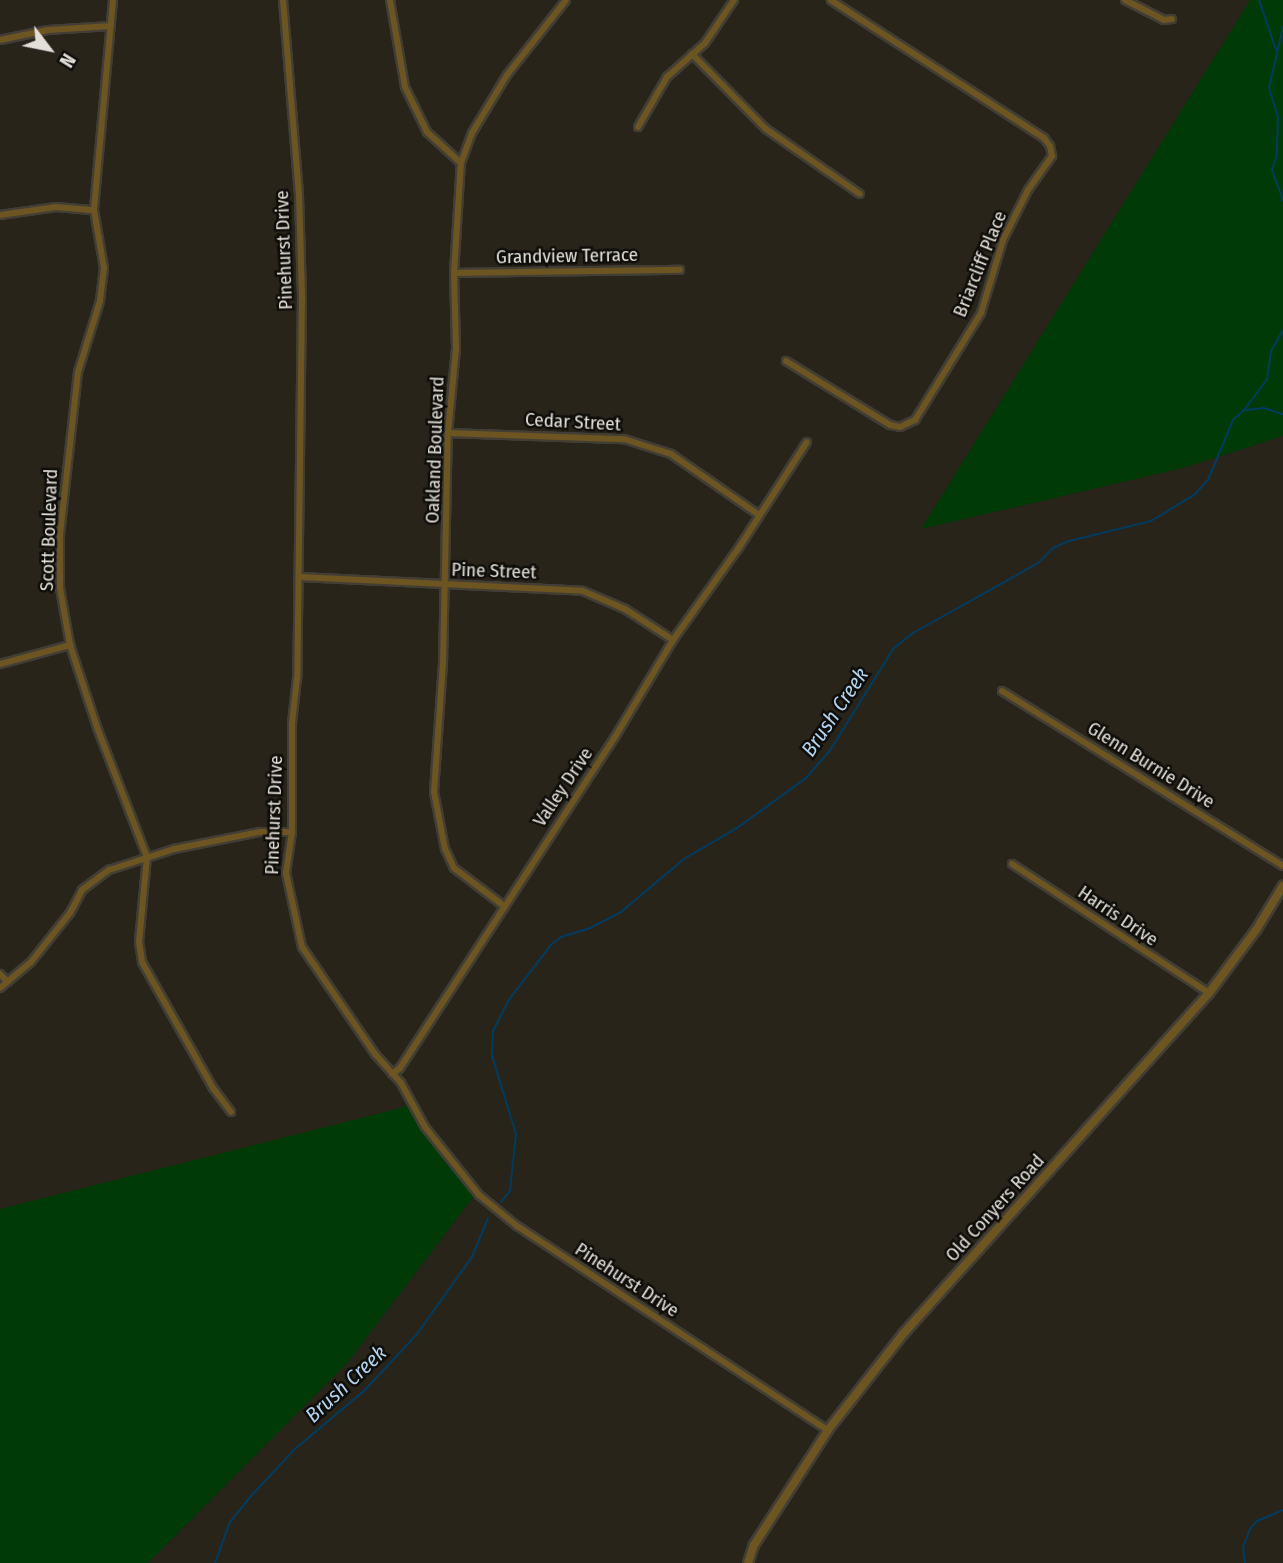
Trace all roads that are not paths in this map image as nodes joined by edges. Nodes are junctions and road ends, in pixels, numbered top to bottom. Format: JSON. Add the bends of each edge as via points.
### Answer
{"nodes":[{"id":1,"x":113,"y":0,"type":"edge"},
{"id":2,"x":283,"y":0,"type":"edge"},
{"id":3,"x":390,"y":0,"type":"edge"},
{"id":4,"x":566,"y":0,"type":"edge"},
{"id":5,"x":734,"y":0,"type":"edge"},
{"id":6,"x":831,"y":0,"type":"edge"},
{"id":7,"x":1125,"y":0,"type":"edge"},
{"id":8,"x":1172,"y":19,"type":"dead end"},
{"id":9,"x":111,"y":26,"type":"junction"},
{"id":10,"x":0,"y":40,"type":"edge"},
{"id":11,"x":692,"y":54,"type":"junction"},
{"id":12,"x":638,"y":127,"type":"dead end"},
{"id":13,"x":461,"y":163,"type":"junction"},
{"id":14,"x":860,"y":194,"type":"dead end"},
{"id":15,"x":94,"y":210,"type":"junction"},
{"id":16,"x":0,"y":215,"type":"edge"},
{"id":17,"x":680,"y":270,"type":"dead end"},
{"id":18,"x":454,"y":273,"type":"junction"},
{"id":19,"x":786,"y":361,"type":"dead end"},
{"id":20,"x":448,"y":433,"type":"junction"},
{"id":21,"x":807,"y":442,"type":"dead end"},
{"id":22,"x":759,"y":515,"type":"junction"},
{"id":23,"x":300,"y":577,"type":"junction"},
{"id":24,"x":446,"y":585,"type":"junction"},
{"id":25,"x":673,"y":640,"type":"junction"},
{"id":26,"x":70,"y":645,"type":"junction"},
{"id":27,"x":0,"y":664,"type":"edge"},
{"id":28,"x":1002,"y":691,"type":"dead end"},
{"id":29,"x":292,"y":832,"type":"junction"},
{"id":30,"x":148,"y":857,"type":"junction"},
{"id":31,"x":1012,"y":864,"type":"dead end"},
{"id":32,"x":1283,"y":866,"type":"edge"},
{"id":33,"x":1283,"y":886,"type":"edge"},
{"id":34,"x":504,"y":906,"type":"junction"},
{"id":35,"x":0,"y":974,"type":"edge"},
{"id":36,"x":8,"y":982,"type":"junction"},
{"id":37,"x":0,"y":988,"type":"edge"},
{"id":38,"x":1209,"y":993,"type":"junction"},
{"id":39,"x":392,"y":1074,"type":"junction"},
{"id":40,"x":231,"y":1112,"type":"dead end"},
{"id":41,"x":828,"y":1430,"type":"junction"},
{"id":42,"x":748,"y":1563,"type":"edge"}],
"edges":[{"from":1,"to":9,"type":"street","name":"Scott Boulevard"},
{"from":2,"to":23,"type":"street","name":"Pinehurst Drive","via":[[299,195]]},
{"from":3,"to":13,"type":"street","via":[[405,87],[427,132]]},
{"from":4,"to":13,"type":"street","name":"Oakland Boulevard","via":[[507,75],[472,133]]},
{"from":5,"to":11,"type":"street"},
{"from":6,"to":19,"type":"street","name":"Briarcliff Place","via":[[1044,138],[1052,156],[1028,190],[1003,240],[981,313],[915,420],[900,427],[890,425]]},
{"from":7,"to":8,"type":"street","via":[[1164,20]]},
{"from":9,"to":10,"type":"street","via":[[48,30]]},
{"from":9,"to":15,"type":"street","name":"Scott Boulevard"},
{"from":11,"to":12,"type":"street","via":[[667,77]]},
{"from":11,"to":14,"type":"street","via":[[766,129]]},
{"from":13,"to":18,"type":"street","name":"Oakland Boulevard"},
{"from":15,"to":16,"type":"street","via":[[56,207]]},
{"from":15,"to":26,"type":"street","name":"Scott Boulevard","via":[[104,268],[100,301],[78,372],[60,534],[60,588]]},
{"from":17,"to":18,"type":"street","name":"Grandview Terrace"},
{"from":18,"to":20,"type":"street","name":"Oakland Boulevard","via":[[456,348]]},
{"from":20,"to":22,"type":"street","name":"Cedar Street","via":[[624,439],[671,453]]},
{"from":20,"to":24,"type":"street","name":"Oakland Boulevard"},
{"from":21,"to":22,"type":"street","name":"Valley Drive"},
{"from":22,"to":25,"type":"street","name":"Valley Drive"},
{"from":23,"to":24,"type":"street","name":"Pine Street"},
{"from":23,"to":29,"type":"street","name":"Pinehurst Drive"},
{"from":24,"to":25,"type":"street","name":"Pine Street","via":[[594,593]]},
{"from":24,"to":34,"type":"street","name":"Oakland Boulevard","via":[[433,770],[438,818],[454,868]]},
{"from":25,"to":34,"type":"street","name":"Valley Drive"},
{"from":26,"to":27,"type":"street"},
{"from":26,"to":30,"type":"street","name":"Scott Boulevard"},
{"from":28,"to":32,"type":"street","name":"Glenn Burnie Drive"},
{"from":29,"to":30,"type":"street","via":[[260,832]]},
{"from":29,"to":39,"type":"street","name":"Pinehurst Drive","via":[[286,873],[302,947]]},
{"from":30,"to":36,"type":"street","via":[[109,870],[82,891],[31,962]]},
{"from":30,"to":40,"type":"street","name":"Scott Boulevard","via":[[139,942],[142,962]]},
{"from":31,"to":38,"type":"street","name":"Harris Drive"},
{"from":33,"to":38,"type":"street","name":"Old Conyers Road"},
{"from":34,"to":39,"type":"street","name":"Valley Drive"},
{"from":35,"to":36,"type":"street"},
{"from":36,"to":37,"type":"street"},
{"from":38,"to":41,"type":"street","name":"Old Conyers Road","via":[[903,1334]]},
{"from":39,"to":41,"type":"street","name":"Pinehurst Drive","via":[[479,1195],[517,1226]]},
{"from":41,"to":42,"type":"street","name":"Old Conyers Road","via":[[754,1545]]}]}
